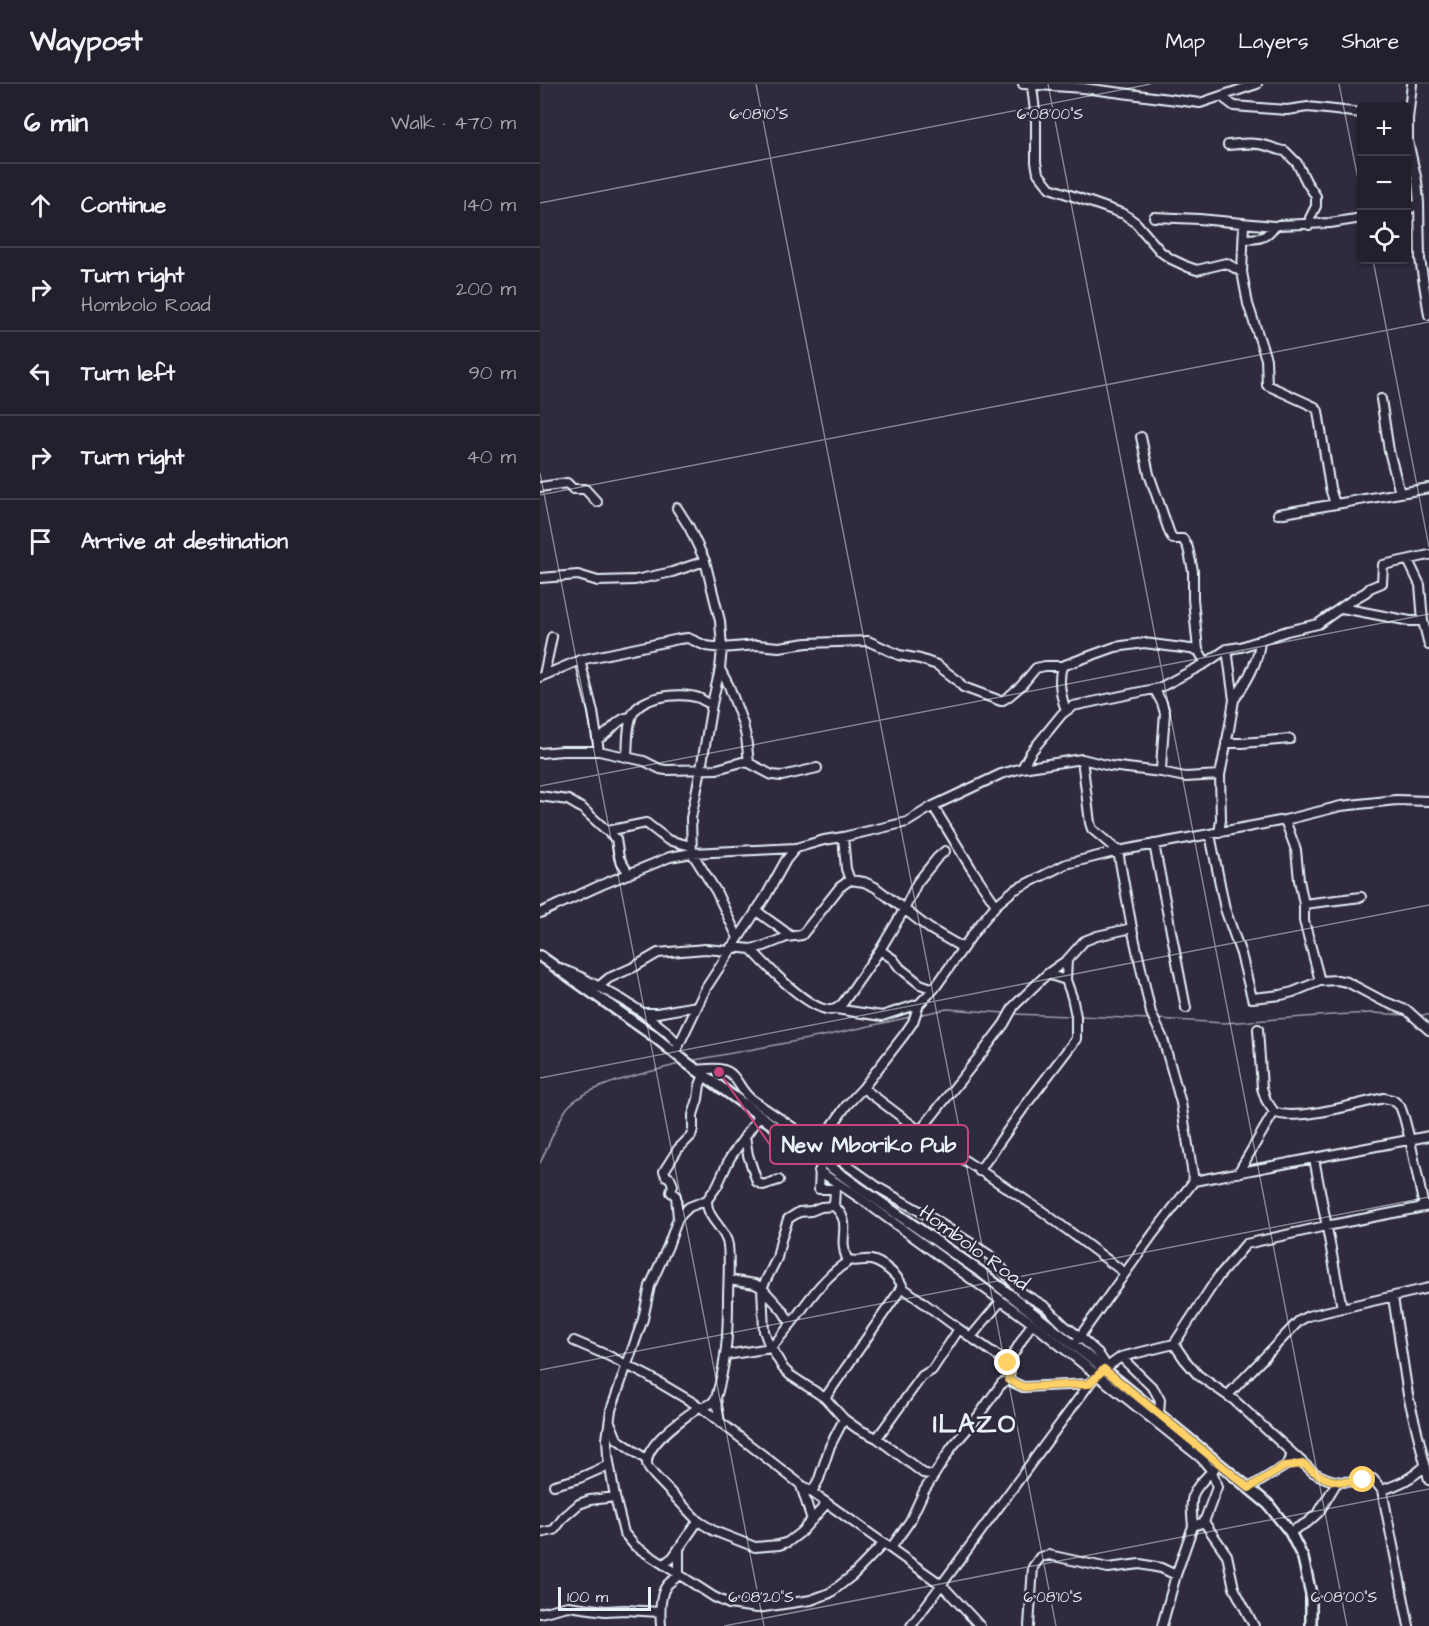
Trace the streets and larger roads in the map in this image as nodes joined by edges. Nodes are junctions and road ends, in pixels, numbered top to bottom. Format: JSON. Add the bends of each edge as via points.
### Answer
{"nodes":[{"id":1,"x":1023,"y":84,"type":"edge"},
{"id":2,"x":1257,"y":84,"type":"edge"},
{"id":3,"x":1412,"y":84,"type":"edge"},
{"id":4,"x":1053,"y":85,"type":"edge"},
{"id":5,"x":1032,"y":86,"type":"junction"},
{"id":6,"x":1118,"y":88,"type":"edge"},
{"id":7,"x":1221,"y":96,"type":"junction"},
{"id":8,"x":1409,"y":102,"type":"edge"},
{"id":9,"x":1357,"y":112,"type":"edge"},
{"id":10,"x":1228,"y":145,"type":"dead end"},
{"id":11,"x":1411,"y":161,"type":"edge"},
{"id":12,"x":1419,"y":203,"type":"junction"},
{"id":13,"x":1408,"y":210,"type":"edge"},
{"id":14,"x":1154,"y":217,"type":"dead end"},
{"id":15,"x":1357,"y":219,"type":"edge"},
{"id":16,"x":1244,"y":224,"type":"junction"},
{"id":17,"x":1309,"y":225,"type":"junction"},
{"id":18,"x":1274,"y":226,"type":"junction"},
{"id":19,"x":1244,"y":239,"type":"junction"},
{"id":20,"x":1242,"y":272,"type":"junction"},
{"id":21,"x":1426,"y":275,"type":"edge"},
{"id":22,"x":1429,"y":315,"type":"edge"},
{"id":23,"x":1382,"y":399,"type":"dead end"},
{"id":24,"x":1141,"y":437,"type":"dead end"},
{"id":25,"x":540,"y":487,"type":"edge"},
{"id":26,"x":1429,"y":488,"type":"edge"},
{"id":27,"x":1400,"y":493,"type":"junction"},
{"id":28,"x":597,"y":502,"type":"dead end"},
{"id":29,"x":1335,"y":504,"type":"junction"},
{"id":30,"x":677,"y":508,"type":"dead end"},
{"id":31,"x":1278,"y":514,"type":"dead end"},
{"id":32,"x":1429,"y":555,"type":"edge"},
{"id":33,"x":1408,"y":560,"type":"junction"},
{"id":34,"x":705,"y":561,"type":"junction"},
{"id":35,"x":540,"y":578,"type":"edge"},
{"id":36,"x":1342,"y":608,"type":"junction"},
{"id":37,"x":1422,"y":621,"type":"junction"},
{"id":38,"x":552,"y":637,"type":"dead end"},
{"id":39,"x":1260,"y":640,"type":"junction"},
{"id":40,"x":1429,"y":645,"type":"edge"},
{"id":41,"x":722,"y":648,"type":"junction"},
{"id":42,"x":1227,"y":649,"type":"junction"},
{"id":43,"x":1198,"y":650,"type":"junction"},
{"id":44,"x":580,"y":660,"type":"junction"},
{"id":45,"x":1206,"y":663,"type":"junction"},
{"id":46,"x":1062,"y":666,"type":"junction"},
{"id":47,"x":720,"y":669,"type":"junction"},
{"id":48,"x":542,"y":676,"type":"edge"},
{"id":49,"x":1155,"y":690,"type":"junction"},
{"id":50,"x":1234,"y":700,"type":"junction"},
{"id":51,"x":712,"y":704,"type":"junction"},
{"id":52,"x":1066,"y":710,"type":"junction"},
{"id":53,"x":631,"y":717,"type":"junction"},
{"id":54,"x":1290,"y":739,"type":"dead end"},
{"id":55,"x":597,"y":740,"type":"junction"},
{"id":56,"x":1226,"y":743,"type":"junction"},
{"id":57,"x":599,"y":751,"type":"junction"},
{"id":58,"x":540,"y":753,"type":"edge"},
{"id":59,"x":627,"y":756,"type":"junction"},
{"id":60,"x":1082,"y":759,"type":"junction"},
{"id":61,"x":749,"y":763,"type":"junction"},
{"id":62,"x":817,"y":768,"type":"dead end"},
{"id":63,"x":1022,"y":768,"type":"junction"},
{"id":64,"x":701,"y":769,"type":"junction"},
{"id":65,"x":1161,"y":772,"type":"junction"},
{"id":66,"x":1220,"y":775,"type":"junction"},
{"id":67,"x":540,"y":796,"type":"edge"},
{"id":68,"x":1429,"y":801,"type":"edge"},
{"id":69,"x":933,"y":806,"type":"junction"},
{"id":70,"x":1285,"y":820,"type":"junction"},
{"id":71,"x":607,"y":831,"type":"junction"},
{"id":72,"x":1219,"y":833,"type":"junction"},
{"id":73,"x":1209,"y":834,"type":"junction"},
{"id":74,"x":843,"y":837,"type":"junction"},
{"id":75,"x":1154,"y":844,"type":"junction"},
{"id":76,"x":796,"y":848,"type":"junction"},
{"id":77,"x":692,"y":850,"type":"junction"},
{"id":78,"x":1118,"y":850,"type":"junction"},
{"id":79,"x":945,"y":851,"type":"dead end"},
{"id":80,"x":629,"y":874,"type":"junction"},
{"id":81,"x":850,"y":880,"type":"junction"},
{"id":82,"x":1361,"y":897,"type":"dead end"},
{"id":83,"x":1304,"y":904,"type":"junction"},
{"id":84,"x":996,"y":905,"type":"junction"},
{"id":85,"x":756,"y":910,"type":"junction"},
{"id":86,"x":904,"y":910,"type":"junction"},
{"id":87,"x":540,"y":913,"type":"edge"},
{"id":88,"x":1132,"y":928,"type":"junction"},
{"id":89,"x":790,"y":936,"type":"junction"},
{"id":90,"x":738,"y":938,"type":"junction"},
{"id":91,"x":963,"y":948,"type":"junction"},
{"id":92,"x":730,"y":949,"type":"junction"},
{"id":93,"x":751,"y":949,"type":"junction"},
{"id":94,"x":880,"y":950,"type":"junction"},
{"id":95,"x":540,"y":956,"type":"edge"},
{"id":96,"x":1067,"y":960,"type":"junction"},
{"id":97,"x":557,"y":968,"type":"junction"},
{"id":98,"x":1047,"y":974,"type":"junction"},
{"id":99,"x":1066,"y":980,"type":"junction"},
{"id":100,"x":1320,"y":981,"type":"junction"},
{"id":101,"x":598,"y":987,"type":"junction"},
{"id":102,"x":934,"y":989,"type":"junction"},
{"id":103,"x":697,"y":1006,"type":"junction"},
{"id":104,"x":917,"y":1008,"type":"junction"},
{"id":105,"x":1186,"y":1008,"type":"dead end"},
{"id":106,"x":836,"y":1009,"type":"junction"},
{"id":107,"x":643,"y":1013,"type":"junction"},
{"id":108,"x":1258,"y":1029,"type":"dead end"},
{"id":109,"x":1429,"y":1030,"type":"edge"},
{"id":110,"x":677,"y":1049,"type":"junction"},
{"id":111,"x":701,"y":1073,"type":"junction"},
{"id":112,"x":863,"y":1088,"type":"junction"},
{"id":113,"x":1274,"y":1112,"type":"junction"},
{"id":114,"x":759,"y":1115,"type":"junction"},
{"id":115,"x":920,"y":1131,"type":"junction"},
{"id":116,"x":745,"y":1136,"type":"junction"},
{"id":117,"x":1429,"y":1136,"type":"edge"},
{"id":118,"x":1410,"y":1140,"type":"junction"},
{"id":119,"x":819,"y":1144,"type":"junction"},
{"id":120,"x":1314,"y":1158,"type":"junction"},
{"id":121,"x":820,"y":1160,"type":"junction"},
{"id":122,"x":819,"y":1171,"type":"junction"},
{"id":123,"x":979,"y":1171,"type":"junction"},
{"id":124,"x":1238,"y":1173,"type":"junction"},
{"id":125,"x":779,"y":1180,"type":"dead end"},
{"id":126,"x":1194,"y":1181,"type":"junction"},
{"id":127,"x":707,"y":1200,"type":"junction"},
{"id":128,"x":834,"y":1206,"type":"junction"},
{"id":129,"x":1426,"y":1207,"type":"edge"},
{"id":130,"x":678,"y":1218,"type":"junction"},
{"id":131,"x":1326,"y":1226,"type":"junction"},
{"id":132,"x":849,"y":1261,"type":"junction"},
{"id":133,"x":1125,"y":1273,"type":"junction"},
{"id":134,"x":729,"y":1280,"type":"junction"},
{"id":135,"x":902,"y":1287,"type":"junction"},
{"id":136,"x":762,"y":1288,"type":"junction"},
{"id":137,"x":1429,"y":1288,"type":"edge"},
{"id":138,"x":1393,"y":1297,"type":"junction"},
{"id":139,"x":1001,"y":1301,"type":"junction"},
{"id":140,"x":1046,"y":1307,"type":"junction"},
{"id":141,"x":1342,"y":1308,"type":"junction"},
{"id":142,"x":1035,"y":1320,"type":"junction"},
{"id":143,"x":791,"y":1324,"type":"junction"},
{"id":144,"x":959,"y":1329,"type":"junction"},
{"id":145,"x":971,"y":1337,"type":"junction"},
{"id":146,"x":574,"y":1341,"type":"dead end"},
{"id":147,"x":1076,"y":1341,"type":"junction"},
{"id":148,"x":1174,"y":1344,"type":"junction"},
{"id":149,"x":771,"y":1348,"type":"junction"},
{"id":150,"x":726,"y":1355,"type":"junction"},
{"id":151,"x":1121,"y":1358,"type":"junction"},
{"id":152,"x":1008,"y":1363,"type":"junction"},
{"id":153,"x":627,"y":1365,"type":"junction"},
{"id":154,"x":1100,"y":1372,"type":"junction"},
{"id":155,"x":1008,"y":1380,"type":"junction"},
{"id":156,"x":1089,"y":1384,"type":"junction"},
{"id":157,"x":1228,"y":1395,"type":"junction"},
{"id":158,"x":716,"y":1398,"type":"junction"},
{"id":159,"x":825,"y":1398,"type":"junction"},
{"id":160,"x":701,"y":1407,"type":"junction"},
{"id":161,"x":1159,"y":1414,"type":"junction"},
{"id":162,"x":844,"y":1419,"type":"junction"},
{"id":163,"x":609,"y":1421,"type":"junction"},
{"id":164,"x":720,"y":1423,"type":"junction"},
{"id":165,"x":877,"y":1438,"type":"junction"},
{"id":166,"x":1292,"y":1453,"type":"junction"},
{"id":167,"x":648,"y":1460,"type":"junction"},
{"id":168,"x":1219,"y":1463,"type":"junction"},
{"id":169,"x":609,"y":1464,"type":"junction"},
{"id":170,"x":1304,"y":1464,"type":"junction"},
{"id":171,"x":1285,"y":1466,"type":"junction"},
{"id":172,"x":1425,"y":1466,"type":"junction"},
{"id":173,"x":1212,"y":1471,"type":"junction"},
{"id":174,"x":933,"y":1476,"type":"junction"},
{"id":175,"x":1429,"y":1480,"type":"edge"},
{"id":176,"x":1337,"y":1482,"type":"junction"},
{"id":177,"x":800,"y":1484,"type":"junction"},
{"id":178,"x":555,"y":1485,"type":"dead end"},
{"id":179,"x":1249,"y":1488,"type":"junction"},
{"id":180,"x":1382,"y":1490,"type":"junction"},
{"id":181,"x":812,"y":1492,"type":"junction"},
{"id":182,"x":615,"y":1497,"type":"junction"},
{"id":183,"x":827,"y":1503,"type":"junction"},
{"id":184,"x":812,"y":1520,"type":"junction"},
{"id":185,"x":698,"y":1521,"type":"junction"},
{"id":186,"x":1204,"y":1522,"type":"junction"},
{"id":187,"x":1193,"y":1526,"type":"junction"},
{"id":188,"x":1290,"y":1532,"type":"junction"},
{"id":189,"x":540,"y":1533,"type":"edge"},
{"id":190,"x":888,"y":1545,"type":"junction"},
{"id":191,"x":679,"y":1548,"type":"junction"},
{"id":192,"x":664,"y":1564,"type":"junction"},
{"id":193,"x":679,"y":1575,"type":"junction"},
{"id":194,"x":1176,"y":1575,"type":"junction"},
{"id":195,"x":942,"y":1585,"type":"junction"},
{"id":196,"x":660,"y":1612,"type":"junction"},
{"id":197,"x":540,"y":1613,"type":"edge"},
{"id":198,"x":661,"y":1626,"type":"edge"},
{"id":199,"x":910,"y":1626,"type":"edge"},
{"id":200,"x":980,"y":1626,"type":"edge"},
{"id":201,"x":1029,"y":1626,"type":"edge"},
{"id":202,"x":1162,"y":1626,"type":"edge"},
{"id":203,"x":1254,"y":1626,"type":"edge"},
{"id":204,"x":1311,"y":1626,"type":"edge"},
{"id":205,"x":1409,"y":1626,"type":"edge"}],
"edges":[{"from":1,"to":5,"type":"street"},
{"from":2,"to":7,"type":"street"},
{"from":3,"to":8,"type":"street"},
{"from":4,"to":5,"type":"street"},
{"from":4,"to":6,"type":"street"},
{"from":5,"to":20,"type":"street","via":[[1036,162],[1038,173],[1050,188],[1124,214],[1157,249],[1177,262],[1197,270],[1226,263]]},
{"from":6,"to":7,"type":"street","via":[[1200,103]]},
{"from":7,"to":9,"type":"street","via":[[1234,106]]},
{"from":10,"to":17,"type":"street","via":[[1265,145],[1285,151],[1297,162],[1316,196]]},
{"from":11,"to":12,"type":"street"},
{"from":12,"to":13,"type":"street"},
{"from":12,"to":21,"type":"street","via":[[1419,247]]},
{"from":14,"to":16,"type":"street"},
{"from":15,"to":17,"type":"street"},
{"from":16,"to":18,"type":"street"},
{"from":16,"to":19,"type":"street"},
{"from":17,"to":18,"type":"street"},
{"from":18,"to":19,"type":"street","via":[[1263,237]]},
{"from":19,"to":20,"type":"street"},
{"from":20,"to":29,"type":"street","via":[[1266,359],[1267,385],[1318,411]]},
{"from":21,"to":22,"type":"street"},
{"from":23,"to":27,"type":"street"},
{"from":24,"to":43,"type":"street","via":[[1170,534],[1173,539],[1183,539],[1188,548]]},
{"from":25,"to":28,"type":"street","via":[[567,483],[573,489],[585,489]]},
{"from":26,"to":27,"type":"street"},
{"from":27,"to":29,"type":"street"},
{"from":29,"to":31,"type":"street"},
{"from":30,"to":34,"type":"street"},
{"from":32,"to":33,"type":"street"},
{"from":33,"to":36,"type":"street","via":[[1383,566],[1382,584]]},
{"from":33,"to":37,"type":"street","via":[[1420,585]]},
{"from":34,"to":35,"type":"street","via":[[635,580],[598,581],[578,575]]},
{"from":34,"to":41,"type":"street","via":[[720,621]]},
{"from":36,"to":37,"type":"street"},
{"from":36,"to":39,"type":"street","via":[[1318,624]]},
{"from":37,"to":40,"type":"street"},
{"from":38,"to":48,"type":"street"},
{"from":39,"to":42,"type":"street"},
{"from":39,"to":50,"type":"street","via":[[1258,656]]},
{"from":41,"to":44,"type":"street","via":[[688,638]]},
{"from":41,"to":46,"type":"street","via":[[870,641],[892,653],[937,665],[963,687],[1000,701],[1021,686],[1036,668]]},
{"from":41,"to":47,"type":"street"},
{"from":42,"to":45,"type":"street"},
{"from":42,"to":50,"type":"street"},
{"from":43,"to":45,"type":"street"},
{"from":43,"to":46,"type":"street","via":[[1144,643],[1115,647]]},
{"from":44,"to":48,"type":"street"},
{"from":44,"to":55,"type":"street"},
{"from":45,"to":49,"type":"street"},
{"from":46,"to":52,"type":"street","via":[[1061,694]]},
{"from":47,"to":51,"type":"street"},
{"from":47,"to":61,"type":"street","via":[[743,724]]},
{"from":49,"to":52,"type":"street","via":[[1078,704]]},
{"from":49,"to":65,"type":"street","via":[[1165,713]]},
{"from":50,"to":56,"type":"street"},
{"from":51,"to":53,"type":"street","via":[[698,698],[655,697]]},
{"from":51,"to":64,"type":"street"},
{"from":52,"to":63,"type":"street"},
{"from":53,"to":55,"type":"street","via":[[619,721]]},
{"from":53,"to":59,"type":"street"},
{"from":54,"to":56,"type":"street"},
{"from":55,"to":57,"type":"street"},
{"from":56,"to":66,"type":"street"},
{"from":57,"to":58,"type":"street"},
{"from":57,"to":59,"type":"street"},
{"from":59,"to":64,"type":"street","via":[[660,769]]},
{"from":60,"to":63,"type":"street"},
{"from":60,"to":65,"type":"street"},
{"from":60,"to":78,"type":"street","via":[[1092,829]]},
{"from":61,"to":62,"type":"street","via":[[779,776]]},
{"from":61,"to":64,"type":"street"},
{"from":63,"to":69,"type":"street"},
{"from":64,"to":77,"type":"street","via":[[691,818]]},
{"from":65,"to":66,"type":"street","via":[[1185,777]]},
{"from":66,"to":72,"type":"street"},
{"from":67,"to":71,"type":"street","via":[[575,802]]},
{"from":68,"to":70,"type":"street","via":[[1355,804]]},
{"from":69,"to":74,"type":"street","via":[[907,822]]},
{"from":69,"to":84,"type":"street"},
{"from":70,"to":72,"type":"street"},
{"from":70,"to":83,"type":"street","via":[[1296,850]]},
{"from":71,"to":77,"type":"street","via":[[646,823],[668,840]]},
{"from":71,"to":80,"type":"street","via":[[616,838],[619,858]]},
{"from":72,"to":73,"type":"street"},
{"from":73,"to":75,"type":"street"},
{"from":73,"to":100,"type":"street","via":[[1225,909],[1252,998],[1293,992]]},
{"from":74,"to":76,"type":"street"},
{"from":74,"to":81,"type":"street"},
{"from":75,"to":78,"type":"street"},
{"from":75,"to":105,"type":"street"},
{"from":76,"to":77,"type":"street"},
{"from":76,"to":85,"type":"street"},
{"from":77,"to":80,"type":"street"},
{"from":77,"to":90,"type":"street"},
{"from":78,"to":84,"type":"street","via":[[1060,866],[1014,890]]},
{"from":78,"to":88,"type":"street"},
{"from":79,"to":86,"type":"street","via":[[917,883]]},
{"from":80,"to":87,"type":"street"},
{"from":81,"to":86,"type":"street","via":[[875,886]]},
{"from":81,"to":89,"type":"street","via":[[802,935]]},
{"from":82,"to":83,"type":"street"},
{"from":83,"to":100,"type":"street","via":[[1304,921]]},
{"from":84,"to":91,"type":"street"},
{"from":85,"to":89,"type":"street"},
{"from":85,"to":90,"type":"street"},
{"from":86,"to":91,"type":"street"},
{"from":86,"to":94,"type":"street"},
{"from":88,"to":96,"type":"street","via":[[1084,940]]},
{"from":88,"to":126,"type":"street","via":[[1151,1012],[1181,1103]]},
{"from":89,"to":93,"type":"street"},
{"from":90,"to":92,"type":"street"},
{"from":91,"to":102,"type":"street"},
{"from":92,"to":93,"type":"street"},
{"from":92,"to":101,"type":"street","via":[[658,953]]},
{"from":92,"to":103,"type":"street"},
{"from":93,"to":106,"type":"street","via":[[791,989],[819,1006]]},
{"from":94,"to":102,"type":"street","via":[[920,984]]},
{"from":94,"to":106,"type":"street"},
{"from":95,"to":97,"type":"street","name":"Hombolo Road"},
{"from":96,"to":98,"type":"street"},
{"from":96,"to":99,"type":"street"},
{"from":97,"to":101,"type":"street"},
{"from":97,"to":110,"type":"street","name":"Hombolo Road"},
{"from":98,"to":99,"type":"street"},
{"from":98,"to":115,"type":"street","via":[[1014,1006]]},
{"from":99,"to":123,"type":"street","via":[[1076,1016],[1076,1039]]},
{"from":100,"to":109,"type":"street","via":[[1347,982],[1408,1011]]},
{"from":101,"to":107,"type":"street"},
{"from":102,"to":104,"type":"street"},
{"from":103,"to":107,"type":"street"},
{"from":103,"to":110,"type":"street"},
{"from":104,"to":106,"type":"street","via":[[882,1017]]},
{"from":104,"to":112,"type":"street","via":[[913,1022]]},
{"from":107,"to":110,"type":"street","via":[[666,1032]]},
{"from":108,"to":113,"type":"street","via":[[1262,1088]]},
{"from":110,"to":111,"type":"street","name":"Hombolo Road"},
{"from":111,"to":114,"type":"street","name":"Hombolo Road"},
{"from":111,"to":119,"type":"street","via":[[720,1069],[730,1073],[742,1092]]},
{"from":111,"to":130,"type":"street","via":[[691,1136],[664,1171],[673,1185],[671,1192],[676,1196]]},
{"from":112,"to":115,"type":"street"},
{"from":112,"to":119,"type":"street"},
{"from":113,"to":118,"type":"street","via":[[1313,1113],[1388,1098],[1400,1106]]},
{"from":113,"to":124,"type":"street"},
{"from":114,"to":116,"type":"street"},
{"from":114,"to":121,"type":"street","name":"Hombolo Road"},
{"from":115,"to":123,"type":"street"},
{"from":116,"to":125,"type":"street","via":[[757,1182],[763,1185]]},
{"from":116,"to":127,"type":"street"},
{"from":117,"to":118,"type":"street"},
{"from":118,"to":120,"type":"street"},
{"from":118,"to":129,"type":"street"},
{"from":119,"to":140,"type":"street","via":[[879,1188],[988,1254],[1017,1288]]},
{"from":120,"to":124,"type":"street"},
{"from":120,"to":131,"type":"street"},
{"from":121,"to":122,"type":"street"},
{"from":121,"to":142,"type":"street","name":"Hombolo Road","via":[[982,1273]]},
{"from":122,"to":128,"type":"street","via":[[819,1189],[835,1189]]},
{"from":122,"to":139,"type":"street"},
{"from":123,"to":133,"type":"street","via":[[1042,1211]]},
{"from":124,"to":126,"type":"street"},
{"from":126,"to":133,"type":"street"},
{"from":127,"to":130,"type":"street","via":[[689,1207]]},
{"from":127,"to":134,"type":"street","via":[[707,1210],[726,1237]]},
{"from":128,"to":132,"type":"street","via":[[844,1218],[844,1249]]},
{"from":128,"to":136,"type":"street","via":[[800,1212],[788,1219],[777,1258]]},
{"from":129,"to":131,"type":"street"},
{"from":130,"to":153,"type":"street","via":[[650,1286]]},
{"from":131,"to":141,"type":"street"},
{"from":131,"to":148,"type":"street","via":[[1246,1244],[1218,1277]]},
{"from":132,"to":135,"type":"street","via":[[877,1262],[899,1279]]},
{"from":132,"to":143,"type":"street","via":[[810,1297]]},
{"from":133,"to":147,"type":"street"},
{"from":134,"to":136,"type":"street"},
{"from":134,"to":150,"type":"street"},
{"from":135,"to":144,"type":"street"},
{"from":135,"to":159,"type":"street"},
{"from":136,"to":143,"type":"street"},
{"from":136,"to":149,"type":"street","via":[[764,1331]]},
{"from":137,"to":138,"type":"street"},
{"from":138,"to":141,"type":"street"},
{"from":138,"to":172,"type":"street","via":[[1408,1395]]},
{"from":139,"to":142,"type":"street"},
{"from":139,"to":145,"type":"street"},
{"from":140,"to":142,"type":"street"},
{"from":140,"to":147,"type":"street"},
{"from":141,"to":157,"type":"street","via":[[1299,1321]]},
{"from":142,"to":147,"type":"street","name":"Hombolo Road"},
{"from":142,"to":152,"type":"street"},
{"from":142,"to":154,"type":"street"},
{"from":143,"to":149,"type":"street"},
{"from":144,"to":145,"type":"street"},
{"from":144,"to":165,"type":"street","via":[[932,1370],[922,1376]]},
{"from":145,"to":152,"type":"street"},
{"from":146,"to":153,"type":"street"},
{"from":147,"to":154,"type":"street","name":"Hombolo Road"},
{"from":148,"to":151,"type":"street"},
{"from":148,"to":157,"type":"street","via":[[1198,1375]]},
{"from":149,"to":150,"type":"street"},
{"from":149,"to":159,"type":"street","via":[[786,1371]]},
{"from":150,"to":158,"type":"street"},
{"from":151,"to":154,"type":"street"},
{"from":151,"to":161,"type":"street","via":[[1154,1389],[1160,1400]]},
{"from":152,"to":155,"type":"street"},
{"from":153,"to":160,"type":"street"},
{"from":153,"to":163,"type":"street"},
{"from":154,"to":156,"type":"street"},
{"from":154,"to":161,"type":"street","name":"Hombolo Road"},
{"from":154,"to":173,"type":"street"},
{"from":155,"to":156,"type":"street","via":[[1023,1387]]},
{"from":155,"to":174,"type":"street","via":[[998,1386]]},
{"from":156,"to":195,"type":"street"},
{"from":157,"to":166,"type":"street"},
{"from":158,"to":160,"type":"street","via":[[712,1404]]},
{"from":158,"to":164,"type":"street"},
{"from":159,"to":162,"type":"street"},
{"from":160,"to":164,"type":"street"},
{"from":160,"to":167,"type":"street","via":[[664,1435]]},
{"from":161,"to":168,"type":"street","name":"Hombolo Road"},
{"from":162,"to":165,"type":"street"},
{"from":162,"to":181,"type":"street"},
{"from":163,"to":167,"type":"street","via":[[617,1438]]},
{"from":163,"to":169,"type":"street"},
{"from":164,"to":177,"type":"street"},
{"from":165,"to":174,"type":"street","via":[[923,1473]]},
{"from":166,"to":170,"type":"street"},
{"from":166,"to":171,"type":"street"},
{"from":167,"to":185,"type":"street","via":[[654,1475]]},
{"from":168,"to":173,"type":"street"},
{"from":168,"to":179,"type":"street","name":"Hombolo Road"},
{"from":169,"to":178,"type":"street"},
{"from":169,"to":182,"type":"street"},
{"from":170,"to":171,"type":"street"},
{"from":170,"to":176,"type":"street"},
{"from":171,"to":179,"type":"street"},
{"from":172,"to":175,"type":"street"},
{"from":172,"to":180,"type":"street","via":[[1414,1476]]},
{"from":173,"to":186,"type":"street","via":[[1217,1487]]},
{"from":173,"to":187,"type":"street","via":[[1191,1498]]},
{"from":174,"to":190,"type":"street","via":[[910,1521]]},
{"from":176,"to":180,"type":"street","via":[[1373,1479]]},
{"from":176,"to":188,"type":"street","via":[[1319,1512]]},
{"from":177,"to":181,"type":"street"},
{"from":177,"to":184,"type":"street"},
{"from":179,"to":188,"type":"street","name":"Hombolo Road"},
{"from":180,"to":205,"type":"street"},
{"from":181,"to":183,"type":"street"},
{"from":182,"to":189,"type":"street","via":[[582,1502],[554,1530]]},
{"from":182,"to":192,"type":"street","via":[[624,1533],[635,1546]]},
{"from":183,"to":184,"type":"street"},
{"from":183,"to":190,"type":"street"},
{"from":184,"to":185,"type":"street","via":[[788,1542],[761,1548],[714,1532]]},
{"from":185,"to":191,"type":"street"},
{"from":186,"to":187,"type":"street"},
{"from":186,"to":203,"type":"street","via":[[1227,1555],[1234,1587]]},
{"from":187,"to":194,"type":"street"},
{"from":188,"to":204,"type":"street","name":"Hombolo Road","via":[[1308,1578]]},
{"from":190,"to":193,"type":"street","via":[[830,1593],[794,1603],[757,1608],[729,1604]]},
{"from":190,"to":195,"type":"street"},
{"from":191,"to":192,"type":"street"},
{"from":191,"to":193,"type":"street"},
{"from":192,"to":193,"type":"street"},
{"from":193,"to":196,"type":"street","via":[[664,1590]]},
{"from":194,"to":201,"type":"street","via":[[1140,1564],[1108,1568],[1049,1555],[1040,1557],[1033,1567]]},
{"from":194,"to":202,"type":"street"},
{"from":195,"to":199,"type":"street"},
{"from":195,"to":200,"type":"street"},
{"from":196,"to":197,"type":"street","via":[[568,1606]]},
{"from":196,"to":198,"type":"street"}]}
